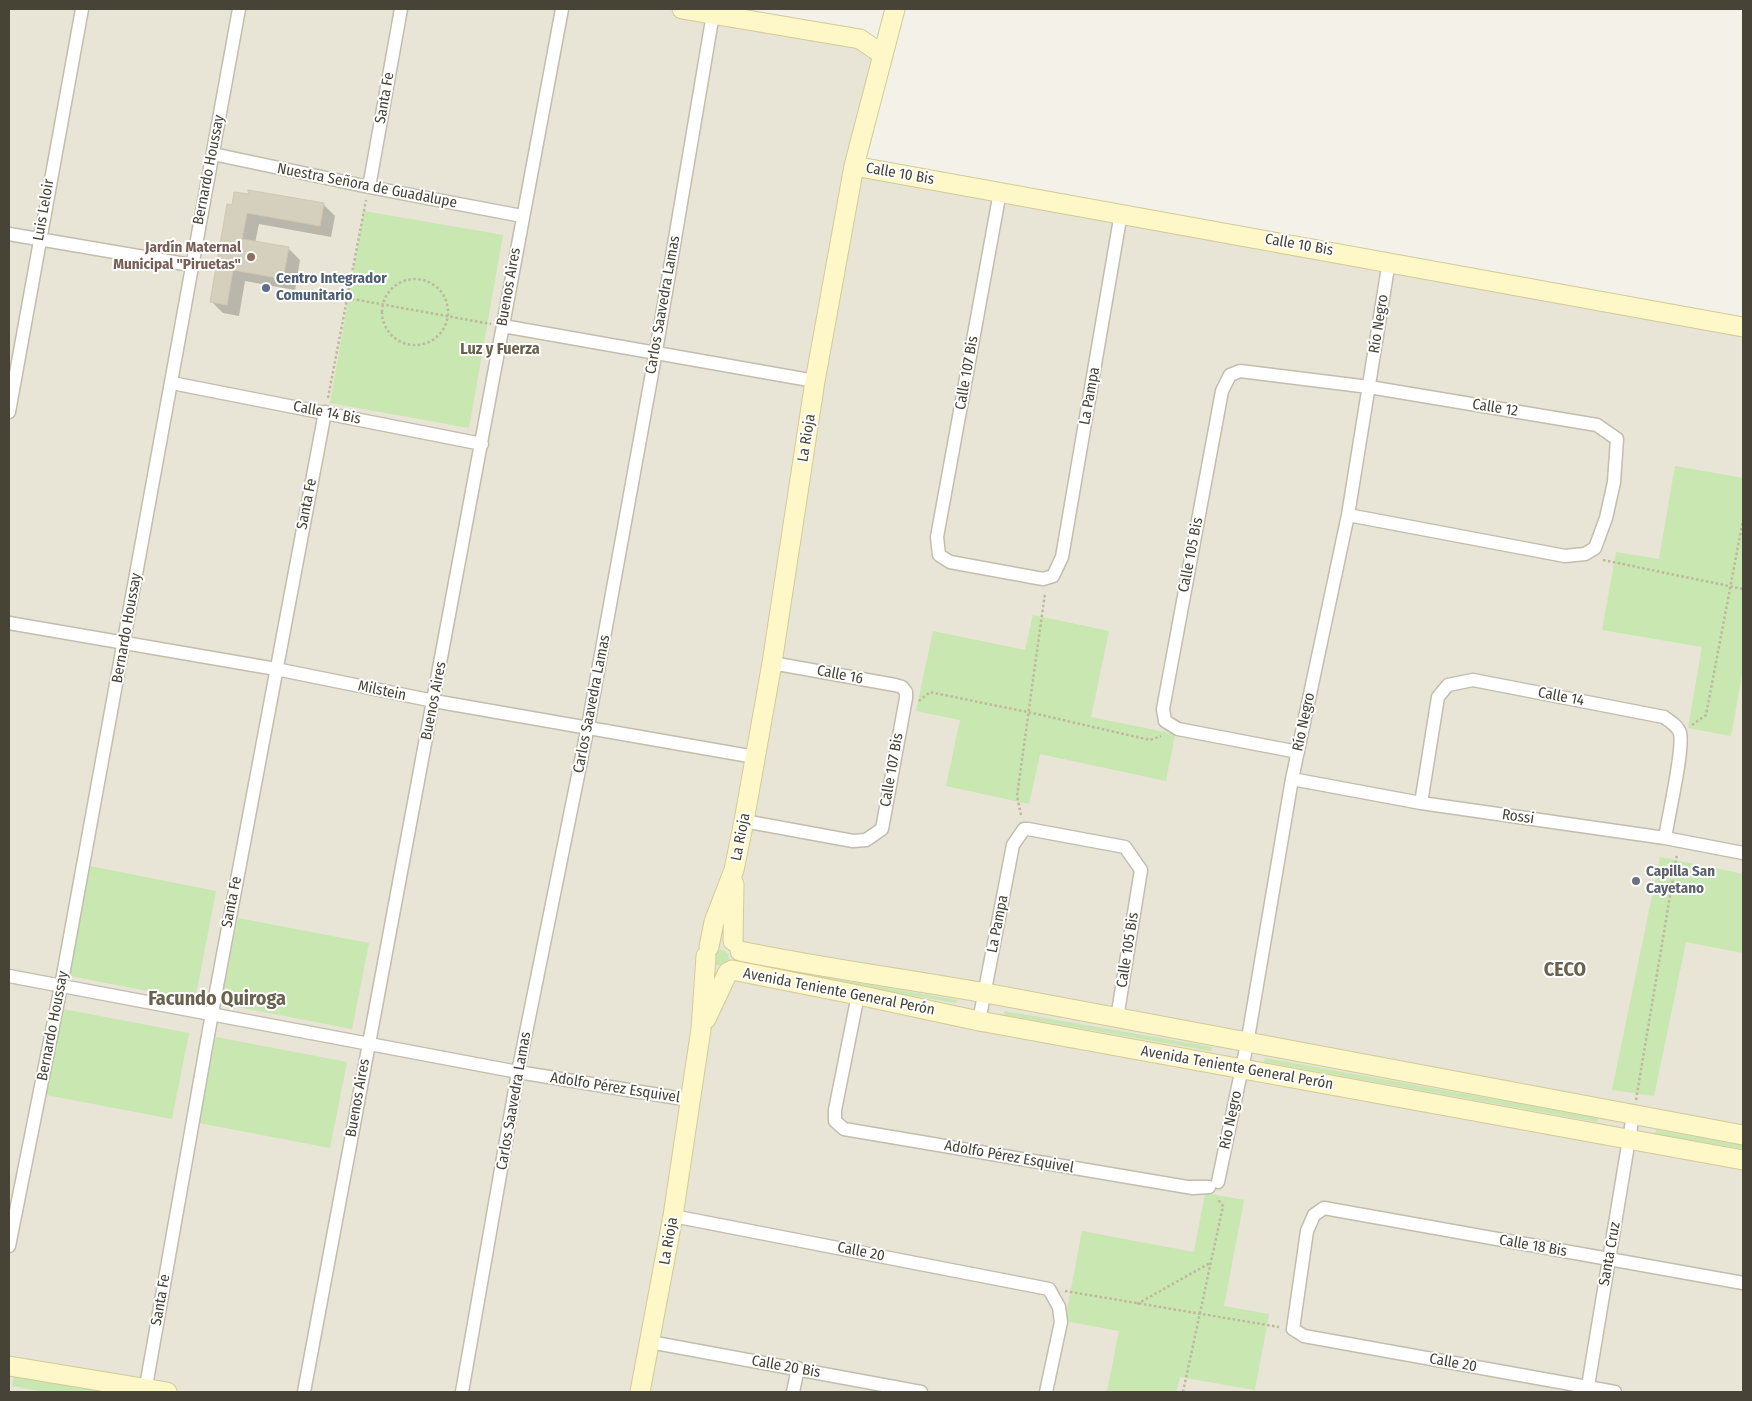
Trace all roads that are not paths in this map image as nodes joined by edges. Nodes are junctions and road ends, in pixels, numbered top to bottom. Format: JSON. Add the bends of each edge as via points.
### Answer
{"nodes":[{"id":1,"x":82,"y":9,"type":"edge"},
{"id":2,"x":239,"y":9,"type":"edge"},
{"id":3,"x":401,"y":9,"type":"edge"},
{"id":4,"x":562,"y":9,"type":"edge"},
{"id":5,"x":682,"y":9,"type":"edge"},
{"id":6,"x":895,"y":9,"type":"edge"},
{"id":7,"x":713,"y":14,"type":"junction"},
{"id":8,"x":883,"y":55,"type":"junction"},
{"id":9,"x":213,"y":154,"type":"junction"},
{"id":10,"x":854,"y":166,"type":"junction"},
{"id":11,"x":369,"y":187,"type":"junction"},
{"id":12,"x":1000,"y":192,"type":"junction"},
{"id":13,"x":1121,"y":213,"type":"junction"},
{"id":14,"x":522,"y":216,"type":"junction"},
{"id":15,"x":9,"y":234,"type":"edge"},
{"id":16,"x":39,"y":240,"type":"junction"},
{"id":17,"x":1389,"y":261,"type":"junction"},
{"id":18,"x":191,"y":265,"type":"junction"},
{"id":19,"x":503,"y":326,"type":"junction"},
{"id":20,"x":1743,"y":327,"type":"edge"},
{"id":21,"x":656,"y":351,"type":"junction"},
{"id":22,"x":1230,"y":375,"type":"joint"},
{"id":23,"x":816,"y":381,"type":"junction"},
{"id":24,"x":172,"y":383,"type":"junction"},
{"id":25,"x":1369,"y":387,"type":"junction"},
{"id":26,"x":9,"y":412,"type":"edge"},
{"id":27,"x":325,"y":412,"type":"junction"},
{"id":28,"x":482,"y":444,"type":"junction"},
{"id":29,"x":1348,"y":515,"type":"junction"},
{"id":30,"x":1048,"y":578,"type":"joint"},
{"id":31,"x":9,"y":623,"type":"edge"},
{"id":32,"x":124,"y":644,"type":"junction"},
{"id":33,"x":772,"y":662,"type":"junction"},
{"id":34,"x":276,"y":669,"type":"junction"},
{"id":35,"x":906,"y":695,"type":"joint"},
{"id":36,"x":434,"y":702,"type":"junction"},
{"id":37,"x":588,"y":726,"type":"junction"},
{"id":38,"x":1298,"y":752,"type":"junction"},
{"id":39,"x":755,"y":757,"type":"junction"},
{"id":40,"x":1292,"y":779,"type":"junction"},
{"id":41,"x":1421,"y":803,"type":"junction"},
{"id":42,"x":744,"y":821,"type":"junction"},
{"id":43,"x":1024,"y":830,"type":"joint"},
{"id":44,"x":1665,"y":838,"type":"junction"},
{"id":45,"x":1743,"y":854,"type":"edge"},
{"id":46,"x":734,"y":870,"type":"junction"},
{"id":47,"x":736,"y":946,"type":"junction"},
{"id":48,"x":707,"y":952,"type":"junction"},
{"id":49,"x":730,"y":971,"type":"junction"},
{"id":50,"x":9,"y":976,"type":"edge"},
{"id":51,"x":62,"y":986,"type":"junction"},
{"id":52,"x":984,"y":993,"type":"junction"},
{"id":53,"x":858,"y":995,"type":"junction"},
{"id":54,"x":212,"y":1013,"type":"junction"},
{"id":55,"x":1117,"y":1018,"type":"junction"},
{"id":56,"x":979,"y":1021,"type":"junction"},
{"id":57,"x":701,"y":1029,"type":"junction"},
{"id":58,"x":368,"y":1044,"type":"junction"},
{"id":59,"x":1247,"y":1044,"type":"junction"},
{"id":60,"x":1242,"y":1069,"type":"junction"},
{"id":61,"x":518,"y":1072,"type":"junction"},
{"id":62,"x":690,"y":1100,"type":"junction"},
{"id":63,"x":1633,"y":1115,"type":"junction"},
{"id":64,"x":1743,"y":1135,"type":"edge"},
{"id":65,"x":1630,"y":1140,"type":"junction"},
{"id":66,"x":1743,"y":1160,"type":"edge"},
{"id":67,"x":1214,"y":1184,"type":"joint"},
{"id":68,"x":673,"y":1216,"type":"junction"},
{"id":69,"x":9,"y":1246,"type":"edge"},
{"id":70,"x":1609,"y":1259,"type":"junction"},
{"id":71,"x":1743,"y":1283,"type":"edge"},
{"id":72,"x":1293,"y":1329,"type":"joint"},
{"id":73,"x":650,"y":1342,"type":"junction"},
{"id":74,"x":798,"y":1368,"type":"junction"},
{"id":75,"x":9,"y":1370,"type":"edge"},
{"id":76,"x":145,"y":1390,"type":"edge"},
{"id":77,"x":1587,"y":1390,"type":"edge"},
{"id":78,"x":167,"y":1392,"type":"edge"},
{"id":79,"x":304,"y":1392,"type":"edge"},
{"id":80,"x":462,"y":1392,"type":"edge"},
{"id":81,"x":640,"y":1392,"type":"edge"},
{"id":82,"x":793,"y":1392,"type":"edge"},
{"id":83,"x":921,"y":1392,"type":"edge"},
{"id":84,"x":1046,"y":1392,"type":"edge"},
{"id":85,"x":1615,"y":1392,"type":"edge"}],
"edges":[{"from":1,"to":16,"type":"street","name":"Luis Leloir"},
{"from":2,"to":9,"type":"street","name":"Bernardo Houssay"},
{"from":3,"to":11,"type":"street","name":"Santa Fe"},
{"from":4,"to":14,"type":"street","name":"Buenos Aires"},
{"from":5,"to":7,"type":"main road"},
{"from":6,"to":8,"type":"main road","name":"La Rioja"},
{"from":7,"to":8,"type":"main road","via":[[860,39]]},
{"from":7,"to":21,"type":"street","name":"Carlos Saavedra Lamas"},
{"from":8,"to":10,"type":"main road","name":"La Rioja"},
{"from":9,"to":11,"type":"street","name":"Nuestra Señora de Guadalupe"},
{"from":9,"to":18,"type":"street","name":"Bernardo Houssay"},
{"from":10,"to":12,"type":"main road","name":"Calle 10 Bis"},
{"from":10,"to":23,"type":"main road","name":"La Rioja"},
{"from":11,"to":14,"type":"street","name":"Nuestra Señora de Guadalupe"},
{"from":12,"to":13,"type":"main road","name":"Calle 10 Bis"},
{"from":12,"to":30,"type":"street","name":"Calle 107 Bis","via":[[937,537],[939,555],[950,562]]},
{"from":13,"to":17,"type":"main road","name":"Calle 10 Bis"},
{"from":13,"to":30,"type":"street","name":"La Pampa","via":[[1062,557]]},
{"from":14,"to":19,"type":"street","name":"Buenos Aires"},
{"from":15,"to":16,"type":"street"},
{"from":16,"to":18,"type":"street"},
{"from":16,"to":26,"type":"street","name":"Luis Leloir"},
{"from":17,"to":20,"type":"main road","name":"Calle 10 Bis"},
{"from":17,"to":25,"type":"street","name":"Río Negro"},
{"from":18,"to":24,"type":"street","name":"Bernardo Houssay"},
{"from":19,"to":21,"type":"street"},
{"from":19,"to":28,"type":"street","name":"Buenos Aires"},
{"from":21,"to":23,"type":"street"},
{"from":21,"to":37,"type":"street","name":"Carlos Saavedra Lamas"},
{"from":22,"to":25,"type":"street","name":"Calle 12","via":[[1240,371]]},
{"from":22,"to":38,"type":"street","name":"Calle 105 Bis","via":[[1222,391],[1163,709],[1165,721],[1178,729]]},
{"from":23,"to":33,"type":"main road","name":"La Rioja"},
{"from":24,"to":27,"type":"street","name":"Calle 14 Bis"},
{"from":24,"to":32,"type":"street","name":"Bernardo Houssay"},
{"from":25,"to":29,"type":"street","name":"Río Negro"},
{"from":25,"to":29,"type":"street","name":"Calle 12","via":[[1598,425],[1617,439],[1614,482],[1595,548],[1585,554],[1565,556]]},
{"from":27,"to":28,"type":"street","name":"Calle 14 Bis"},
{"from":27,"to":34,"type":"street","name":"Santa Fe"},
{"from":28,"to":36,"type":"street","name":"Buenos Aires"},
{"from":29,"to":38,"type":"street","name":"Río Negro"},
{"from":31,"to":32,"type":"street","name":"Milstein"},
{"from":32,"to":34,"type":"street","name":"Milstein"},
{"from":32,"to":51,"type":"street","name":"Bernardo Houssay"},
{"from":33,"to":35,"type":"street","name":"Calle 16","via":[[895,685],[902,687]]},
{"from":33,"to":39,"type":"main road","name":"La Rioja"},
{"from":34,"to":36,"type":"street","name":"Milstein"},
{"from":34,"to":54,"type":"street","name":"Santa Fe"},
{"from":35,"to":42,"type":"street","name":"Calle 107 Bis","via":[[882,829],[866,840],[853,841]]},
{"from":36,"to":37,"type":"street","name":"Milstein"},
{"from":36,"to":58,"type":"street","name":"Buenos Aires"},
{"from":37,"to":39,"type":"street","name":"Milstein"},
{"from":37,"to":61,"type":"street","name":"Carlos Saavedra Lamas"},
{"from":38,"to":40,"type":"street","name":"Río Negro"},
{"from":39,"to":42,"type":"main road","name":"La Rioja"},
{"from":40,"to":41,"type":"street","name":"Rossi"},
{"from":40,"to":59,"type":"street","name":"Río Negro"},
{"from":41,"to":44,"type":"street","name":"Rossi"},
{"from":41,"to":44,"type":"street","name":"Calle 14","via":[[1438,697],[1448,685],[1473,680],[1664,717],[1672,722],[1680,733],[1680,754]]},
{"from":42,"to":46,"type":"main road","name":"La Rioja"},
{"from":43,"to":52,"type":"street","name":"La Pampa","via":[[1013,845]]},
{"from":43,"to":55,"type":"street","name":"Calle 105 Bis","via":[[1125,847],[1141,870]]},
{"from":44,"to":45,"type":"street","name":"Rossi"},
{"from":46,"to":47,"type":"main road","name":"La Rioja"},
{"from":46,"to":48,"type":"main road","name":"La Rioja","via":[[714,922]]},
{"from":47,"to":48,"type":"main road","via":[[722,939],[712,943]]},
{"from":47,"to":49,"type":"main road","via":[[739,962]]},
{"from":47,"to":52,"type":"main road","name":"Avenida Teniente General Perón","via":[[789,961]]},
{"from":48,"to":49,"type":"main road","via":[[713,969]]},
{"from":48,"to":57,"type":"main road","name":"La Rioja"},
{"from":49,"to":53,"type":"main road","name":"Avenida Teniente General Perón"},
{"from":49,"to":57,"type":"main road","name":"La Rioja"},
{"from":50,"to":51,"type":"street","name":"Adolfo Pérez Esquivel"},
{"from":51,"to":54,"type":"street","name":"Adolfo Pérez Esquivel"},
{"from":51,"to":69,"type":"street","name":"Bernardo Houssay"},
{"from":52,"to":55,"type":"main road","name":"Avenida Teniente General Perón"},
{"from":52,"to":56,"type":"street","name":"La Pampa"},
{"from":53,"to":56,"type":"main road","name":"Avenida Teniente General Perón"},
{"from":53,"to":67,"type":"street","name":"Adolfo Pérez Esquivel","via":[[835,1122],[844,1129],[1186,1187]]},
{"from":54,"to":58,"type":"street","name":"Adolfo Pérez Esquivel"},
{"from":54,"to":76,"type":"street","name":"Santa Fe"},
{"from":55,"to":59,"type":"main road","name":"Avenida Teniente General Perón"},
{"from":56,"to":60,"type":"main road","name":"Avenida Teniente General Perón"},
{"from":57,"to":62,"type":"main road","name":"La Rioja"},
{"from":58,"to":61,"type":"street","name":"Adolfo Pérez Esquivel"},
{"from":58,"to":79,"type":"street","name":"Buenos Aires"},
{"from":59,"to":60,"type":"street","name":"Río Negro"},
{"from":59,"to":63,"type":"main road","name":"Avenida Teniente General Perón"},
{"from":60,"to":65,"type":"main road","name":"Avenida Teniente General Perón"},
{"from":60,"to":67,"type":"street","name":"Río Negro"},
{"from":61,"to":62,"type":"street","name":"Adolfo Pérez Esquivel"},
{"from":61,"to":80,"type":"street","name":"Carlos Saavedra Lamas"},
{"from":62,"to":68,"type":"main road","name":"La Rioja"},
{"from":63,"to":64,"type":"main road","name":"Avenida Teniente General Perón"},
{"from":63,"to":65,"type":"street","name":"Santa Cruz"},
{"from":65,"to":66,"type":"main road","name":"Avenida Teniente General Perón"},
{"from":65,"to":70,"type":"street","name":"Santa Cruz"},
{"from":68,"to":73,"type":"main road","name":"La Rioja"},
{"from":68,"to":84,"type":"street","name":"Calle 20","via":[[1049,1288],[1059,1307],[1061,1322]]},
{"from":70,"to":71,"type":"street","name":"Calle 18 Bis"},
{"from":70,"to":72,"type":"street","name":"Calle 18 Bis","via":[[1324,1208],[1314,1215],[1307,1231]]},
{"from":70,"to":77,"type":"street","name":"Santa Cruz"},
{"from":72,"to":77,"type":"street","name":"Calle 20","via":[[1304,1336]]},
{"from":73,"to":74,"type":"street","name":"Calle 20 Bis"},
{"from":73,"to":81,"type":"main road","name":"La Rioja"},
{"from":74,"to":82,"type":"street"},
{"from":74,"to":83,"type":"street","name":"Calle 20 Bis"},
{"from":75,"to":76,"type":"main road"},
{"from":76,"to":78,"type":"main road"},
{"from":77,"to":85,"type":"street","name":"Calle 20"}]}
